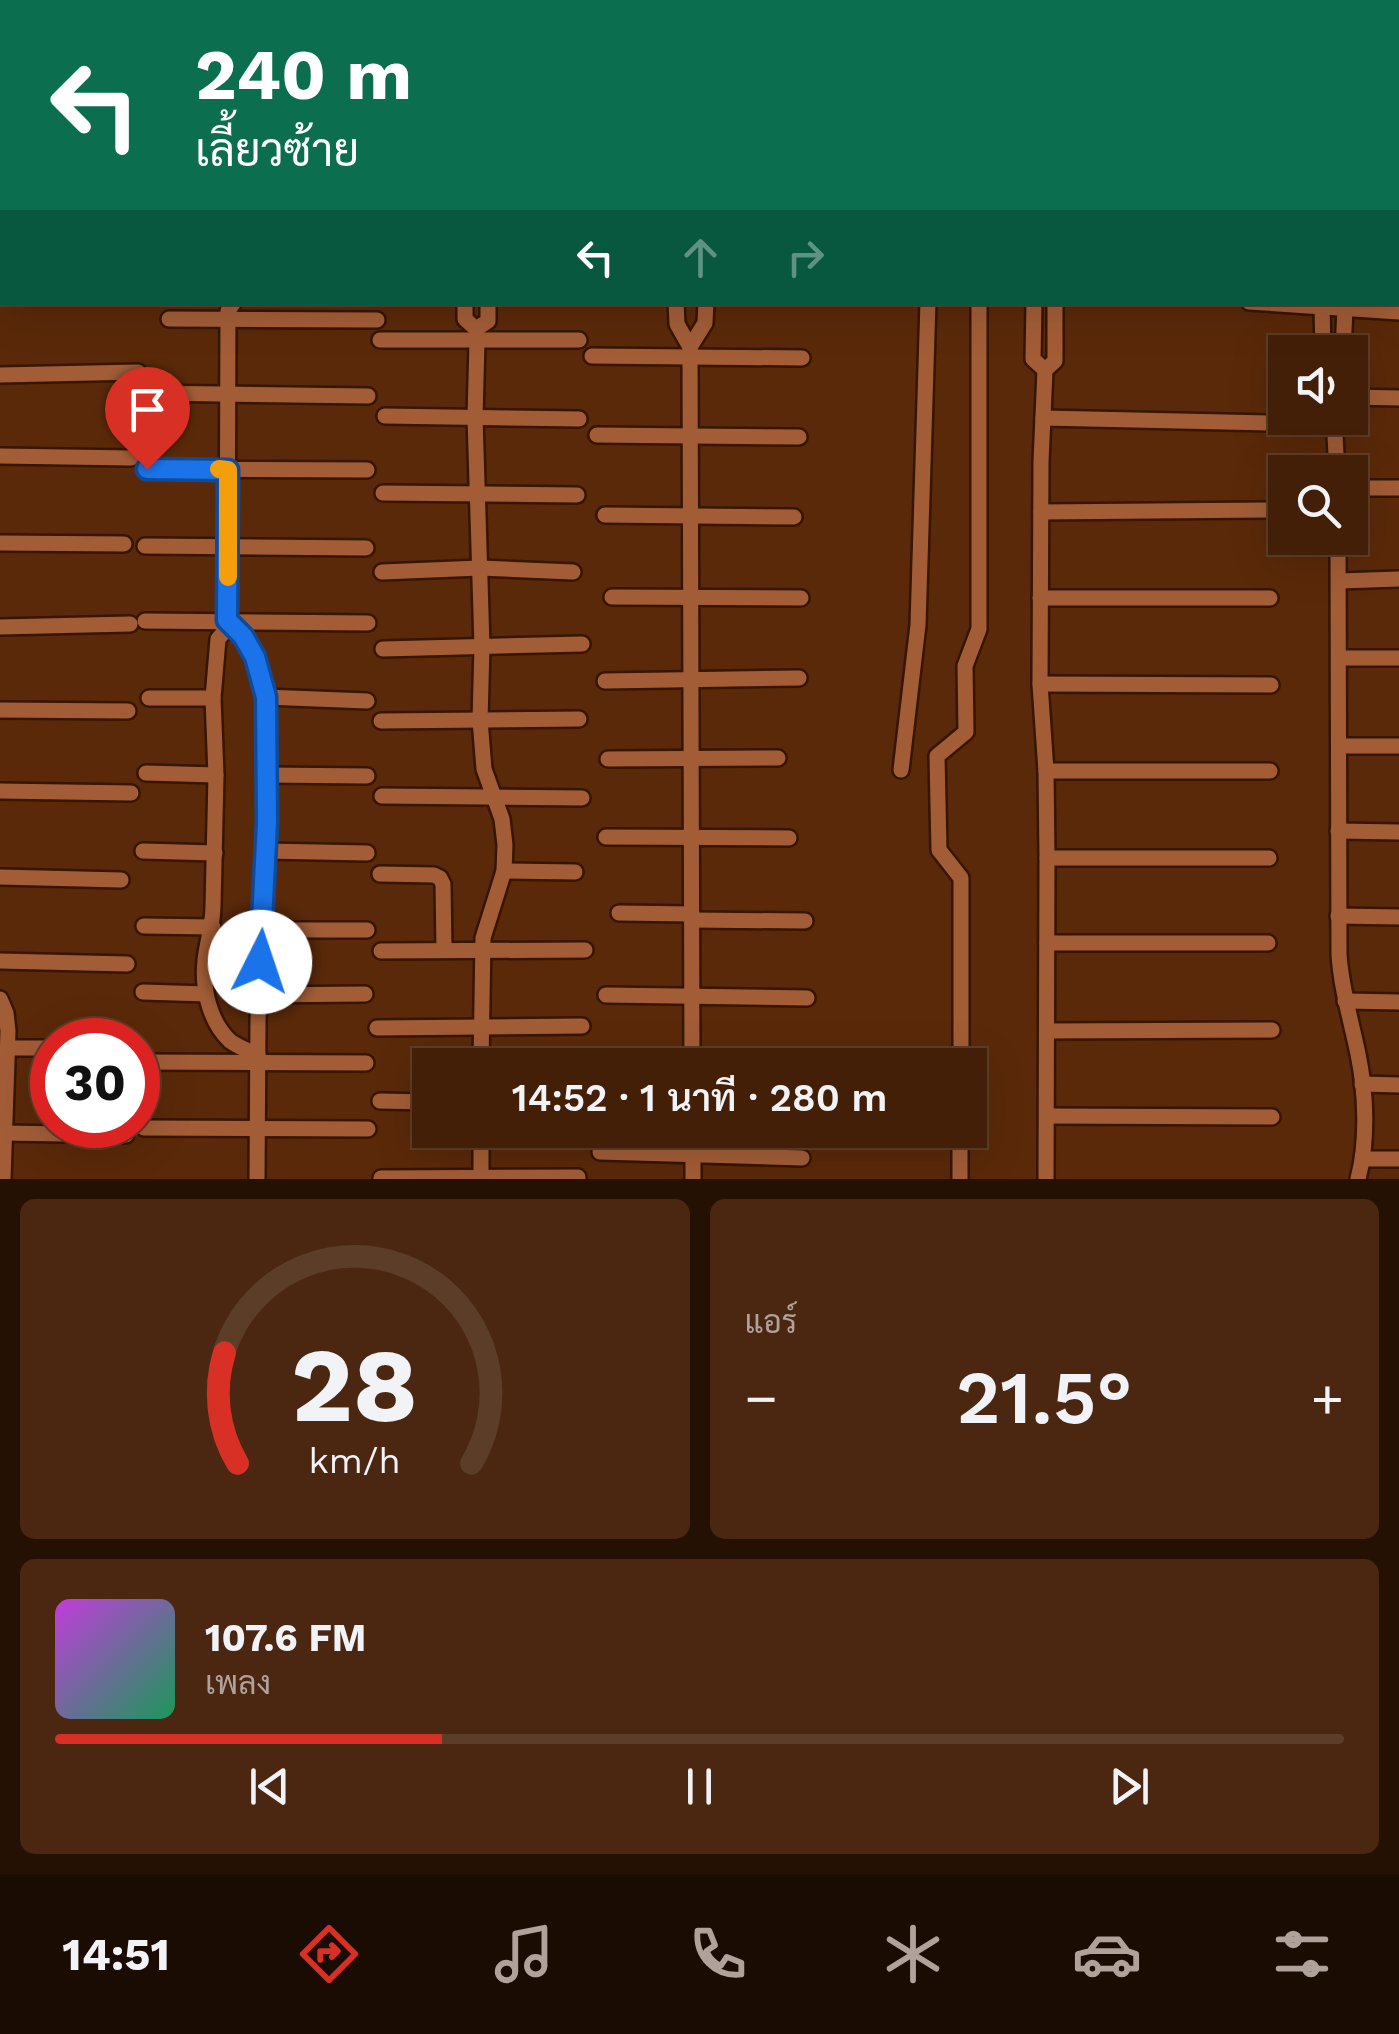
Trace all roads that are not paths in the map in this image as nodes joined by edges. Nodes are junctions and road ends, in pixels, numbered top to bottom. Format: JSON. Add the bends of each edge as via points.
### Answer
{"nodes":[{"id":1,"x":465,"y":305,"type":"edge"},
{"id":2,"x":488,"y":305,"type":"edge"},
{"id":3,"x":676,"y":305,"type":"edge"},
{"id":4,"x":706,"y":305,"type":"edge"},
{"id":5,"x":928,"y":305,"type":"edge"},
{"id":6,"x":979,"y":305,"type":"edge"},
{"id":7,"x":1034,"y":305,"type":"edge"},
{"id":8,"x":1055,"y":305,"type":"edge"},
{"id":9,"x":1304,"y":305,"type":"edge"},
{"id":10,"x":1322,"y":306,"type":"junction"},
{"id":11,"x":1345,"y":308,"type":"junction"},
{"id":12,"x":228,"y":309,"type":"edge"},
{"id":13,"x":1399,"y":312,"type":"edge"},
{"id":14,"x":169,"y":319,"type":"dead end"},
{"id":15,"x":377,"y":320,"type":"dead end"},
{"id":16,"x":477,"y":335,"type":"junction"},
{"id":17,"x":1323,"y":335,"type":"edge"},
{"id":18,"x":1344,"y":335,"type":"edge"},
{"id":19,"x":380,"y":340,"type":"dead end"},
{"id":20,"x":579,"y":340,"type":"dead end"},
{"id":21,"x":690,"y":352,"type":"junction"},
{"id":22,"x":592,"y":356,"type":"dead end"},
{"id":23,"x":802,"y":358,"type":"dead end"},
{"id":24,"x":1046,"y":370,"type":"junction"},
{"id":25,"x":138,"y":372,"type":"dead end"},
{"id":26,"x":0,"y":374,"type":"edge"},
{"id":27,"x":148,"y":393,"type":"dead end"},
{"id":28,"x":228,"y":394,"type":"junction"},
{"id":29,"x":368,"y":396,"type":"dead end"},
{"id":30,"x":1368,"y":397,"type":"edge"},
{"id":31,"x":1399,"y":398,"type":"edge"},
{"id":32,"x":386,"y":416,"type":"dead end"},
{"id":33,"x":475,"y":417,"type":"junction"},
{"id":34,"x":1043,"y":418,"type":"junction"},
{"id":35,"x":578,"y":419,"type":"dead end"},
{"id":36,"x":1268,"y":423,"type":"edge"},
{"id":37,"x":597,"y":435,"type":"dead end"},
{"id":38,"x":690,"y":436,"type":"junction"},
{"id":39,"x":799,"y":437,"type":"dead end"},
{"id":40,"x":0,"y":456,"type":"edge"},
{"id":41,"x":132,"y":458,"type":"dead end"},
{"id":42,"x":147,"y":469,"type":"dead end"},
{"id":43,"x":228,"y":470,"type":"junction"},
{"id":44,"x":366,"y":470,"type":"dead end"},
{"id":45,"x":1368,"y":488,"type":"edge"},
{"id":46,"x":1399,"y":488,"type":"edge"},
{"id":47,"x":383,"y":493,"type":"dead end"},
{"id":48,"x":478,"y":494,"type":"junction"},
{"id":49,"x":577,"y":495,"type":"dead end"},
{"id":50,"x":1265,"y":510,"type":"dead end"},
{"id":51,"x":1041,"y":512,"type":"junction"},
{"id":52,"x":605,"y":514,"type":"dead end"},
{"id":53,"x":691,"y":516,"type":"junction"},
{"id":54,"x":794,"y":517,"type":"dead end"},
{"id":55,"x":0,"y":543,"type":"edge"},
{"id":56,"x":124,"y":544,"type":"dead end"},
{"id":57,"x":145,"y":546,"type":"dead end"},
{"id":58,"x":228,"y":546,"type":"junction"},
{"id":59,"x":366,"y":548,"type":"dead end"},
{"id":60,"x":1338,"y":555,"type":"edge"},
{"id":61,"x":480,"y":568,"type":"junction"},
{"id":62,"x":382,"y":572,"type":"dead end"},
{"id":63,"x":574,"y":572,"type":"dead end"},
{"id":64,"x":1399,"y":579,"type":"edge"},
{"id":65,"x":1339,"y":581,"type":"junction"},
{"id":66,"x":612,"y":597,"type":"dead end"},
{"id":67,"x":691,"y":597,"type":"junction"},
{"id":68,"x":800,"y":598,"type":"dead end"},
{"id":69,"x":1040,"y":598,"type":"junction"},
{"id":70,"x":1270,"y":598,"type":"dead end"},
{"id":71,"x":229,"y":622,"type":"junction"},
{"id":72,"x":368,"y":623,"type":"dead end"},
{"id":73,"x":0,"y":627,"type":"edge"},
{"id":74,"x":582,"y":644,"type":"dead end"},
{"id":75,"x":482,"y":646,"type":"junction"},
{"id":76,"x":382,"y":650,"type":"dead end"},
{"id":77,"x":1339,"y":658,"type":"junction"},
{"id":78,"x":1399,"y":658,"type":"edge"},
{"id":79,"x":799,"y":678,"type":"dead end"},
{"id":80,"x":605,"y":680,"type":"dead end"},
{"id":81,"x":691,"y":680,"type":"junction"},
{"id":82,"x":1040,"y":684,"type":"junction"},
{"id":83,"x":1271,"y":685,"type":"dead end"},
{"id":84,"x":266,"y":697,"type":"junction"},
{"id":85,"x":149,"y":698,"type":"dead end"},
{"id":86,"x":213,"y":698,"type":"junction"},
{"id":87,"x":367,"y":700,"type":"dead end"},
{"id":88,"x":0,"y":710,"type":"edge"},
{"id":89,"x":128,"y":712,"type":"dead end"},
{"id":90,"x":579,"y":719,"type":"dead end"},
{"id":91,"x":480,"y":720,"type":"junction"},
{"id":92,"x":381,"y":721,"type":"dead end"},
{"id":93,"x":1340,"y":746,"type":"junction"},
{"id":94,"x":1399,"y":746,"type":"edge"},
{"id":95,"x":778,"y":758,"type":"dead end"},
{"id":96,"x":608,"y":759,"type":"dead end"},
{"id":97,"x":691,"y":759,"type":"junction"},
{"id":98,"x":901,"y":770,"type":"dead end"},
{"id":99,"x":1046,"y":771,"type":"junction"},
{"id":100,"x":1270,"y":771,"type":"dead end"},
{"id":101,"x":146,"y":774,"type":"dead end"},
{"id":102,"x":266,"y":775,"type":"junction"},
{"id":103,"x":216,"y":776,"type":"junction"},
{"id":104,"x":367,"y":776,"type":"dead end"},
{"id":105,"x":0,"y":791,"type":"edge"},
{"id":106,"x":130,"y":794,"type":"dead end"},
{"id":107,"x":382,"y":796,"type":"dead end"},
{"id":108,"x":496,"y":798,"type":"junction"},
{"id":109,"x":582,"y":798,"type":"dead end"},
{"id":110,"x":1338,"y":831,"type":"junction"},
{"id":111,"x":1399,"y":832,"type":"edge"},
{"id":112,"x":606,"y":838,"type":"dead end"},
{"id":113,"x":691,"y":838,"type":"junction"},
{"id":114,"x":789,"y":838,"type":"dead end"},
{"id":115,"x":143,"y":850,"type":"dead end"},
{"id":116,"x":266,"y":851,"type":"junction"},
{"id":117,"x":215,"y":853,"type":"junction"},
{"id":118,"x":367,"y":853,"type":"dead end"},
{"id":119,"x":1047,"y":858,"type":"junction"},
{"id":120,"x":1270,"y":858,"type":"dead end"},
{"id":121,"x":504,"y":871,"type":"junction"},
{"id":122,"x":575,"y":872,"type":"dead end"},
{"id":123,"x":380,"y":874,"type":"dead end"},
{"id":124,"x":0,"y":877,"type":"edge"},
{"id":125,"x":121,"y":880,"type":"dead end"},
{"id":126,"x":618,"y":913,"type":"dead end"},
{"id":127,"x":1338,"y":916,"type":"junction"},
{"id":128,"x":692,"y":917,"type":"junction"},
{"id":129,"x":1399,"y":918,"type":"edge"},
{"id":130,"x":805,"y":921,"type":"dead end"},
{"id":131,"x":144,"y":926,"type":"dead end"},
{"id":132,"x":212,"y":926,"type":"junction"},
{"id":133,"x":262,"y":930,"type":"junction"},
{"id":134,"x":367,"y":930,"type":"dead end"},
{"id":135,"x":1047,"y":943,"type":"junction"},
{"id":136,"x":1268,"y":943,"type":"dead end"},
{"id":137,"x":444,"y":950,"type":"junction"},
{"id":138,"x":482,"y":950,"type":"junction"},
{"id":139,"x":584,"y":950,"type":"dead end"},
{"id":140,"x":381,"y":951,"type":"dead end"},
{"id":141,"x":0,"y":961,"type":"edge"},
{"id":142,"x":126,"y":964,"type":"dead end"},
{"id":143,"x":143,"y":992,"type":"dead end"},
{"id":144,"x":206,"y":994,"type":"junction"},
{"id":145,"x":366,"y":994,"type":"dead end"},
{"id":146,"x":259,"y":995,"type":"junction"},
{"id":147,"x":606,"y":995,"type":"dead end"},
{"id":148,"x":691,"y":996,"type":"junction"},
{"id":149,"x":807,"y":998,"type":"dead end"},
{"id":150,"x":0,"y":999,"type":"edge"},
{"id":151,"x":1346,"y":1001,"type":"junction"},
{"id":152,"x":1399,"y":1002,"type":"edge"},
{"id":153,"x":480,"y":1026,"type":"junction"},
{"id":154,"x":582,"y":1026,"type":"dead end"},
{"id":155,"x":377,"y":1028,"type":"dead end"},
{"id":156,"x":1272,"y":1030,"type":"dead end"},
{"id":157,"x":1047,"y":1031,"type":"junction"},
{"id":158,"x":8,"y":1048,"type":"junction"},
{"id":159,"x":30,"y":1048,"type":"edge"},
{"id":160,"x":481,"y":1048,"type":"edge"},
{"id":161,"x":692,"y":1048,"type":"edge"},
{"id":162,"x":960,"y":1048,"type":"edge"},
{"id":163,"x":258,"y":1059,"type":"junction"},
{"id":164,"x":160,"y":1062,"type":"edge"},
{"id":165,"x":366,"y":1064,"type":"dead end"},
{"id":166,"x":1362,"y":1084,"type":"junction"},
{"id":167,"x":1399,"y":1084,"type":"edge"},
{"id":168,"x":380,"y":1101,"type":"dead end"},
{"id":169,"x":412,"y":1102,"type":"edge"},
{"id":170,"x":1047,"y":1116,"type":"junction"},
{"id":171,"x":1272,"y":1117,"type":"dead end"},
{"id":172,"x":160,"y":1128,"type":"edge"},
{"id":173,"x":257,"y":1129,"type":"junction"},
{"id":174,"x":368,"y":1129,"type":"dead end"},
{"id":175,"x":4,"y":1133,"type":"junction"},
{"id":176,"x":30,"y":1133,"type":"edge"},
{"id":177,"x":481,"y":1148,"type":"edge"},
{"id":178,"x":693,"y":1148,"type":"edge"},
{"id":179,"x":960,"y":1148,"type":"edge"},
{"id":180,"x":600,"y":1152,"type":"dead end"},
{"id":181,"x":693,"y":1154,"type":"junction"},
{"id":182,"x":802,"y":1158,"type":"dead end"},
{"id":183,"x":1363,"y":1159,"type":"junction"},
{"id":184,"x":1399,"y":1159,"type":"edge"},
{"id":185,"x":578,"y":1177,"type":"edge"},
{"id":186,"x":380,"y":1178,"type":"edge"},
{"id":187,"x":481,"y":1178,"type":"edge"},
{"id":188,"x":3,"y":1179,"type":"edge"},
{"id":189,"x":257,"y":1179,"type":"edge"},
{"id":190,"x":693,"y":1179,"type":"edge"},
{"id":191,"x":960,"y":1179,"type":"edge"},
{"id":192,"x":1046,"y":1179,"type":"edge"},
{"id":193,"x":1358,"y":1179,"type":"edge"}],
"edges":[{"from":1,"to":16,"type":"street","via":[[465,319]]},
{"from":2,"to":16,"type":"street","via":[[488,320]]},
{"from":3,"to":21,"type":"street"},
{"from":4,"to":21,"type":"street"},
{"from":5,"to":98,"type":"street","via":[[918,625]]},
{"from":6,"to":162,"type":"street","via":[[979,629],[965,666],[966,732],[937,756],[939,850],[962,878]]},
{"from":7,"to":24,"type":"street","via":[[1033,359]]},
{"from":8,"to":24,"type":"street","via":[[1054,360]]},
{"from":9,"to":10,"type":"street"},
{"from":10,"to":11,"type":"street"},
{"from":10,"to":17,"type":"street"},
{"from":11,"to":13,"type":"street"},
{"from":11,"to":18,"type":"street"},
{"from":12,"to":14,"type":"street"},
{"from":12,"to":15,"type":"street"},
{"from":12,"to":28,"type":"street"},
{"from":16,"to":19,"type":"street"},
{"from":16,"to":20,"type":"street"},
{"from":16,"to":33,"type":"street"},
{"from":21,"to":22,"type":"street"},
{"from":21,"to":23,"type":"street"},
{"from":21,"to":38,"type":"street"},
{"from":24,"to":34,"type":"street"},
{"from":25,"to":26,"type":"street"},
{"from":27,"to":28,"type":"street"},
{"from":28,"to":29,"type":"street"},
{"from":28,"to":43,"type":"street"},
{"from":30,"to":31,"type":"street"},
{"from":32,"to":33,"type":"street"},
{"from":33,"to":35,"type":"street"},
{"from":33,"to":48,"type":"street"},
{"from":34,"to":36,"type":"street"},
{"from":34,"to":51,"type":"street"},
{"from":37,"to":38,"type":"street"},
{"from":38,"to":39,"type":"street"},
{"from":38,"to":53,"type":"street"},
{"from":40,"to":41,"type":"street"},
{"from":42,"to":43,"type":"street"},
{"from":43,"to":44,"type":"street"},
{"from":43,"to":58,"type":"street"},
{"from":45,"to":46,"type":"street"},
{"from":47,"to":48,"type":"street"},
{"from":48,"to":49,"type":"street"},
{"from":48,"to":61,"type":"street"},
{"from":50,"to":51,"type":"street"},
{"from":51,"to":69,"type":"street"},
{"from":52,"to":53,"type":"street"},
{"from":53,"to":54,"type":"street"},
{"from":53,"to":67,"type":"street"},
{"from":55,"to":56,"type":"street"},
{"from":57,"to":58,"type":"street"},
{"from":58,"to":59,"type":"street"},
{"from":58,"to":71,"type":"street"},
{"from":60,"to":65,"type":"street"},
{"from":61,"to":62,"type":"street"},
{"from":61,"to":63,"type":"street"},
{"from":61,"to":75,"type":"street"},
{"from":64,"to":65,"type":"street"},
{"from":65,"to":77,"type":"street"},
{"from":66,"to":67,"type":"street"},
{"from":67,"to":68,"type":"street"},
{"from":67,"to":81,"type":"street"},
{"from":69,"to":70,"type":"street"},
{"from":69,"to":82,"type":"street"},
{"from":71,"to":72,"type":"street"},
{"from":71,"to":73,"type":"street"},
{"from":71,"to":84,"type":"street","via":[[255,657]]},
{"from":71,"to":86,"type":"street","via":[[218,638]]},
{"from":74,"to":75,"type":"street"},
{"from":75,"to":76,"type":"street"},
{"from":75,"to":91,"type":"street"},
{"from":77,"to":78,"type":"street"},
{"from":77,"to":93,"type":"street"},
{"from":79,"to":81,"type":"street"},
{"from":80,"to":81,"type":"street"},
{"from":81,"to":97,"type":"street"},
{"from":82,"to":83,"type":"street"},
{"from":82,"to":99,"type":"street"},
{"from":84,"to":87,"type":"street"},
{"from":84,"to":102,"type":"street"},
{"from":85,"to":86,"type":"street"},
{"from":86,"to":103,"type":"street"},
{"from":88,"to":89,"type":"street"},
{"from":90,"to":91,"type":"street"},
{"from":91,"to":92,"type":"street"},
{"from":91,"to":108,"type":"street","via":[[484,769]]},
{"from":93,"to":94,"type":"street"},
{"from":93,"to":110,"type":"street"},
{"from":95,"to":97,"type":"street"},
{"from":96,"to":97,"type":"street"},
{"from":97,"to":113,"type":"street"},
{"from":99,"to":100,"type":"street"},
{"from":99,"to":119,"type":"street"},
{"from":101,"to":103,"type":"street"},
{"from":102,"to":104,"type":"street"},
{"from":102,"to":116,"type":"street"},
{"from":103,"to":117,"type":"street"},
{"from":105,"to":106,"type":"street"},
{"from":107,"to":108,"type":"street"},
{"from":108,"to":109,"type":"street"},
{"from":108,"to":121,"type":"street"},
{"from":110,"to":111,"type":"street"},
{"from":110,"to":127,"type":"street"},
{"from":112,"to":113,"type":"street"},
{"from":113,"to":114,"type":"street"},
{"from":113,"to":128,"type":"street"},
{"from":115,"to":117,"type":"street"},
{"from":116,"to":118,"type":"street"},
{"from":116,"to":133,"type":"street"},
{"from":117,"to":132,"type":"street"},
{"from":119,"to":120,"type":"street"},
{"from":119,"to":135,"type":"street"},
{"from":121,"to":122,"type":"street"},
{"from":121,"to":138,"type":"street"},
{"from":123,"to":137,"type":"street","via":[[440,878]]},
{"from":124,"to":125,"type":"street"},
{"from":126,"to":128,"type":"street"},
{"from":127,"to":129,"type":"street"},
{"from":127,"to":151,"type":"street"},
{"from":128,"to":130,"type":"street"},
{"from":128,"to":148,"type":"street"},
{"from":131,"to":132,"type":"street"},
{"from":132,"to":144,"type":"street"},
{"from":133,"to":134,"type":"street"},
{"from":133,"to":146,"type":"street"},
{"from":135,"to":136,"type":"street"},
{"from":135,"to":157,"type":"street"},
{"from":137,"to":138,"type":"street"},
{"from":137,"to":140,"type":"street"},
{"from":138,"to":139,"type":"street"},
{"from":138,"to":153,"type":"street"},
{"from":141,"to":142,"type":"street"},
{"from":143,"to":144,"type":"street"},
{"from":144,"to":163,"type":"street","via":[[219,1027]]},
{"from":145,"to":146,"type":"street"},
{"from":146,"to":163,"type":"street"},
{"from":147,"to":148,"type":"street"},
{"from":148,"to":149,"type":"street"},
{"from":148,"to":161,"type":"street"},
{"from":150,"to":158,"type":"street"},
{"from":151,"to":152,"type":"street"},
{"from":151,"to":166,"type":"street"},
{"from":153,"to":154,"type":"street"},
{"from":153,"to":155,"type":"street"},
{"from":153,"to":160,"type":"street"},
{"from":156,"to":157,"type":"street"},
{"from":157,"to":170,"type":"street"},
{"from":158,"to":159,"type":"street"},
{"from":158,"to":175,"type":"street"},
{"from":163,"to":164,"type":"street"},
{"from":163,"to":165,"type":"street"},
{"from":163,"to":173,"type":"street"},
{"from":166,"to":167,"type":"street"},
{"from":166,"to":183,"type":"street"},
{"from":168,"to":169,"type":"street"},
{"from":170,"to":171,"type":"street"},
{"from":170,"to":192,"type":"street"},
{"from":172,"to":173,"type":"street"},
{"from":173,"to":174,"type":"street"},
{"from":173,"to":189,"type":"street"},
{"from":175,"to":176,"type":"street"},
{"from":175,"to":188,"type":"street"},
{"from":177,"to":187,"type":"street"},
{"from":178,"to":181,"type":"street"},
{"from":179,"to":191,"type":"street"},
{"from":180,"to":181,"type":"street"},
{"from":181,"to":182,"type":"street"},
{"from":181,"to":190,"type":"street"},
{"from":183,"to":184,"type":"street"},
{"from":183,"to":193,"type":"street"},
{"from":185,"to":187,"type":"street"},
{"from":186,"to":187,"type":"street"}]}
